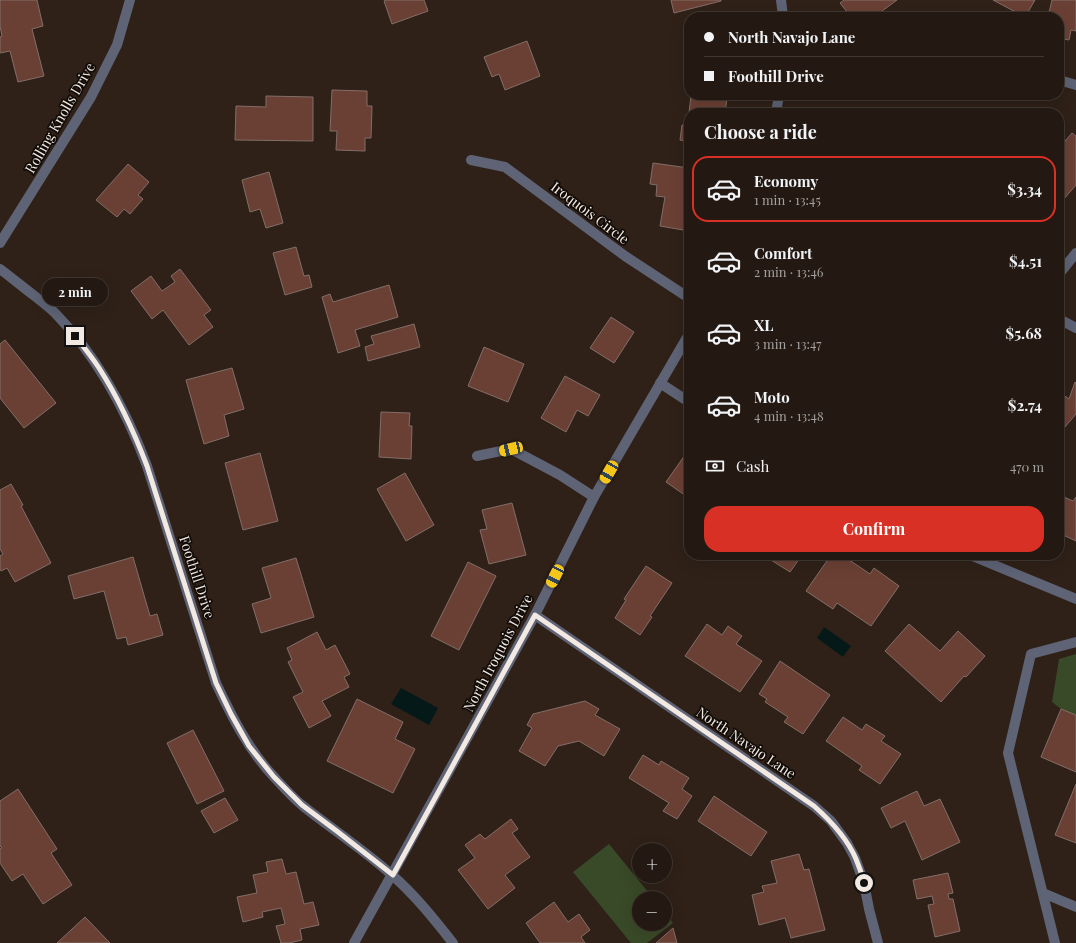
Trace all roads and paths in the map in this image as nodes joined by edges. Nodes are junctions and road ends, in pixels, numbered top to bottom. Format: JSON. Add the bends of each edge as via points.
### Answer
{"nodes":[{"id":1,"x":130,"y":0,"type":"edge"},
{"id":2,"x":781,"y":0,"type":"edge"},
{"id":3,"x":782,"y":12,"type":"edge"},
{"id":4,"x":1064,"y":81,"type":"edge"},
{"id":5,"x":1076,"y":85,"type":"edge"},
{"id":6,"x":471,"y":160,"type":"dead end"},
{"id":7,"x":0,"y":243,"type":"edge"},
{"id":8,"x":1076,"y":253,"type":"edge"},
{"id":9,"x":1064,"y":268,"type":"edge"},
{"id":10,"x":0,"y":269,"type":"edge"},
{"id":11,"x":684,"y":295,"type":"edge"},
{"id":12,"x":1064,"y":322,"type":"edge"},
{"id":13,"x":1076,"y":328,"type":"edge"},
{"id":14,"x":684,"y":342,"type":"edge"},
{"id":15,"x":660,"y":383,"type":"junction"},
{"id":16,"x":684,"y":399,"type":"edge"},
{"id":17,"x":477,"y":456,"type":"dead end"},
{"id":18,"x":594,"y":497,"type":"junction"},
{"id":19,"x":982,"y":560,"type":"edge"},
{"id":20,"x":1076,"y":600,"type":"edge"},
{"id":21,"x":535,"y":615,"type":"junction"},
{"id":22,"x":1076,"y":642,"type":"edge"},
{"id":23,"x":393,"y":875,"type":"junction"},
{"id":24,"x":1043,"y":893,"type":"junction"},
{"id":25,"x":1076,"y":907,"type":"edge"},
{"id":26,"x":354,"y":943,"type":"edge"},
{"id":27,"x":453,"y":943,"type":"edge"},
{"id":28,"x":878,"y":943,"type":"edge"},
{"id":29,"x":1055,"y":943,"type":"edge"}],
"edges":[{"from":1,"to":7,"type":"street","name":"Rolling Knolls Drive","via":[[117,45],[91,97]]},
{"from":2,"to":3,"type":"street"},
{"from":4,"to":5,"type":"street"},
{"from":6,"to":11,"type":"street","name":"Iroquois Circle","via":[[505,167],[625,256]]},
{"from":8,"to":9,"type":"street"},
{"from":10,"to":23,"type":"street","name":"Foothill Drive","via":[[54,312],[99,367],[121,406],[147,466],[216,683],[249,746],[274,777],[302,805]]},
{"from":12,"to":13,"type":"street"},
{"from":14,"to":15,"type":"street","name":"North Iroquois Drive"},
{"from":15,"to":16,"type":"street"},
{"from":15,"to":18,"type":"street","name":"North Iroquois Drive"},
{"from":17,"to":18,"type":"street","via":[[511,449],[560,475]]},
{"from":18,"to":21,"type":"street","name":"North Iroquois Drive"},
{"from":19,"to":20,"type":"street"},
{"from":21,"to":23,"type":"street","name":"North Iroquois Drive"},
{"from":21,"to":28,"type":"street","name":"North Navajo Lane","via":[[814,806],[830,821],[847,842],[855,858],[864,883]]},
{"from":22,"to":24,"type":"street","via":[[1031,654],[1008,753]]},
{"from":23,"to":26,"type":"street","name":"North Iroquois Drive"},
{"from":23,"to":27,"type":"street","name":"Foothill Drive","via":[[425,908]]},
{"from":24,"to":25,"type":"street"},
{"from":24,"to":29,"type":"street"}]}
